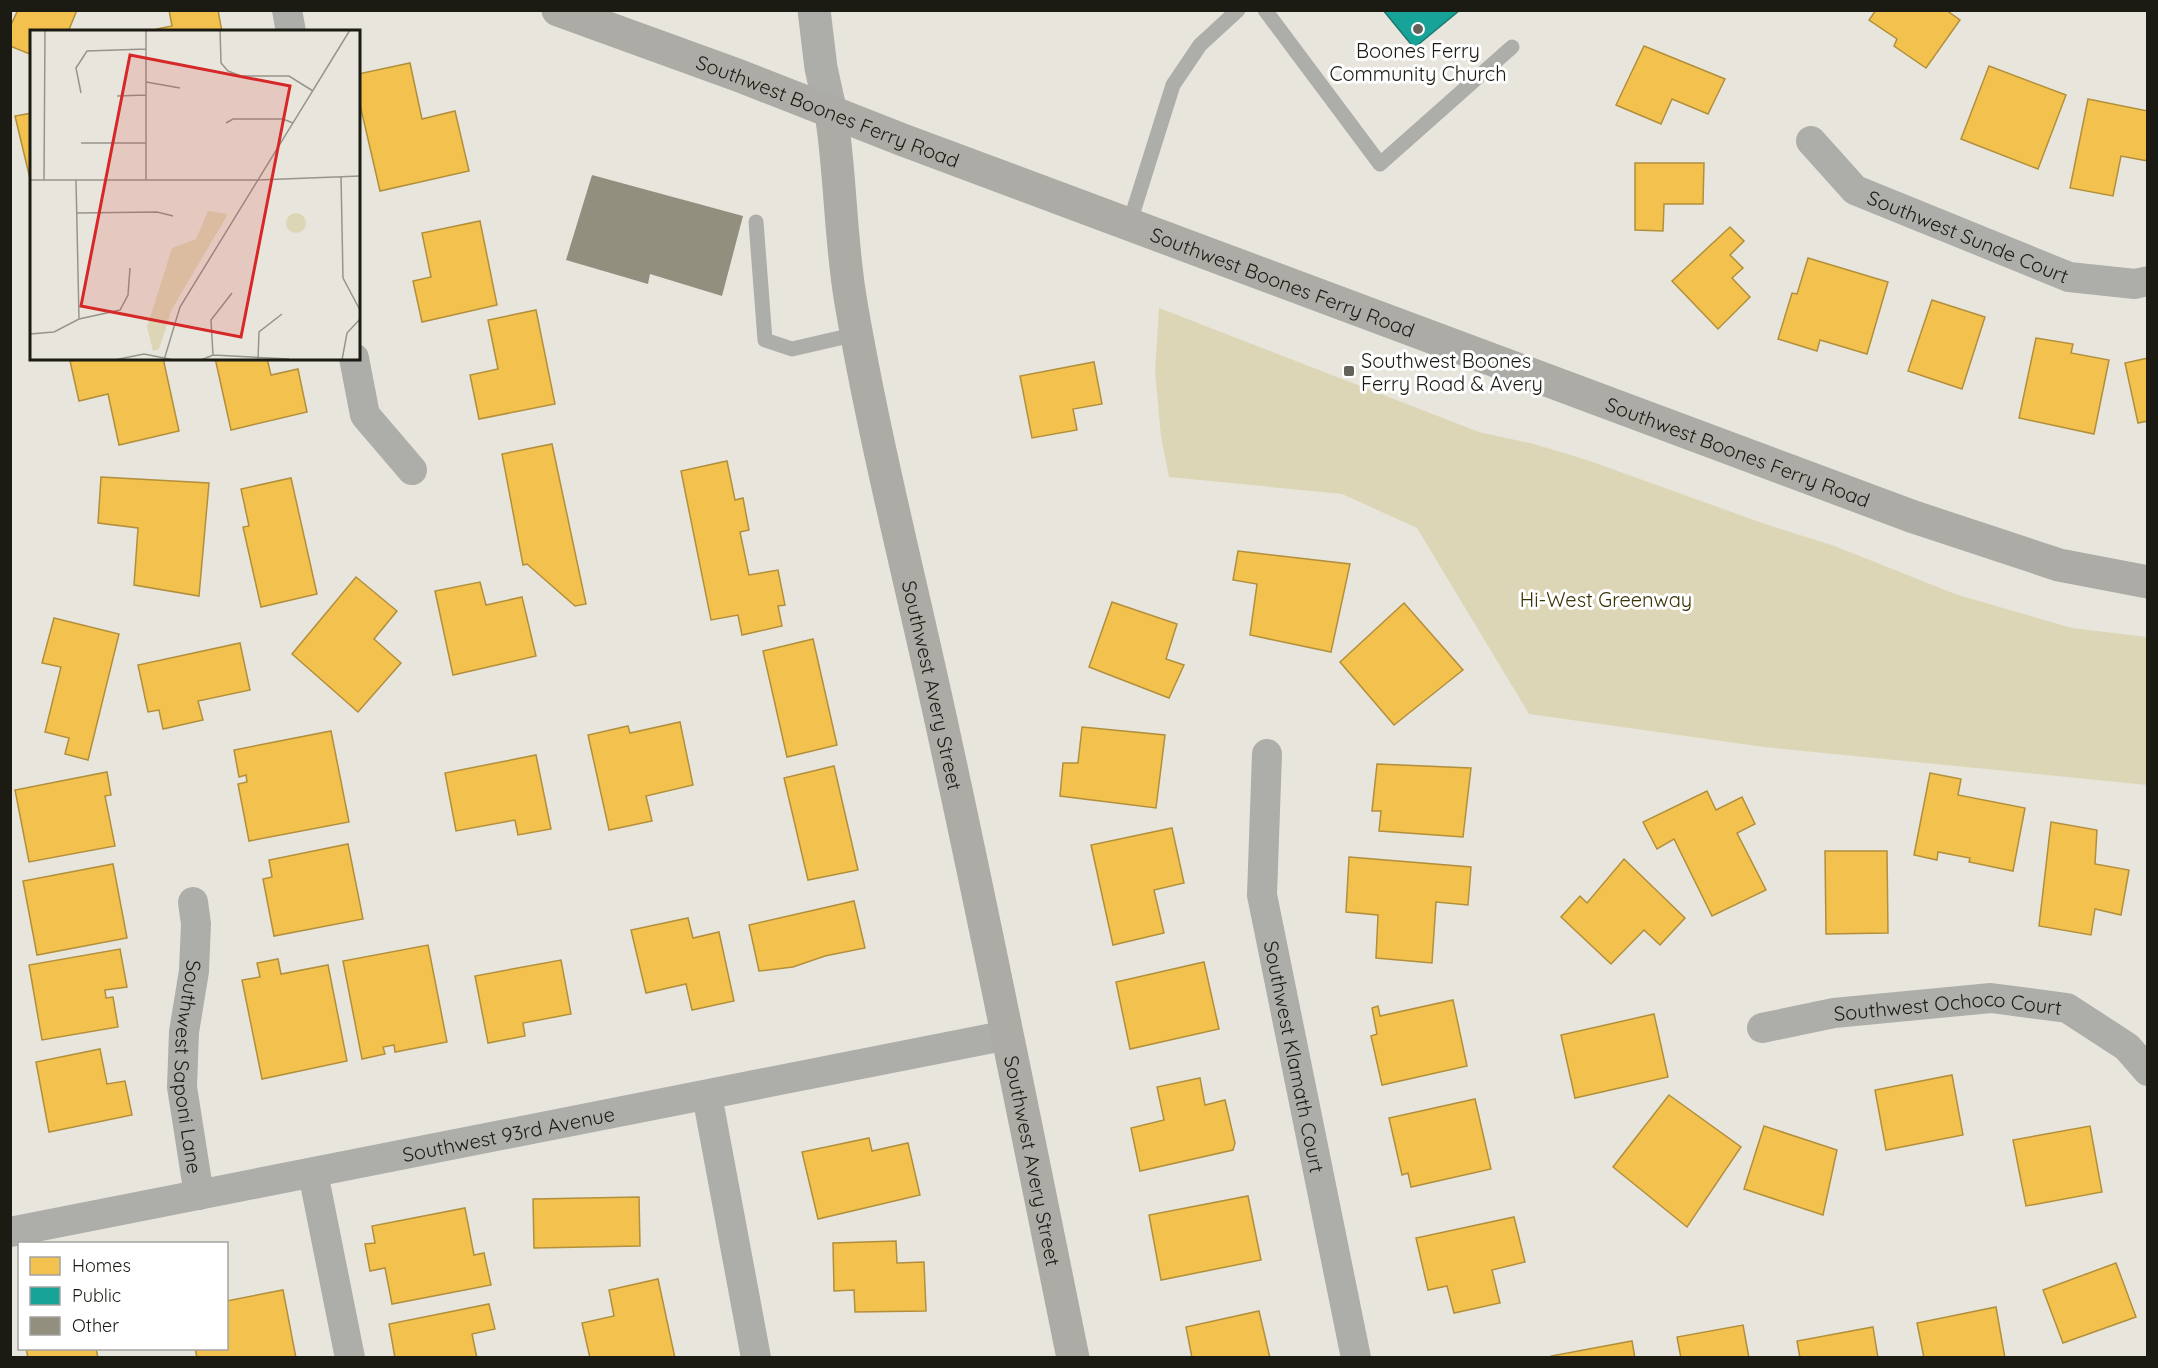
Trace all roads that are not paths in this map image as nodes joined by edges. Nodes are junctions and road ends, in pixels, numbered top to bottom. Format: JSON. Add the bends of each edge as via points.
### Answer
{"nodes":[{"id":1,"x":287,"y":10,"type":"edge"},
{"id":2,"x":558,"y":10,"type":"edge"},
{"id":3,"x":814,"y":10,"type":"edge"},
{"id":4,"x":1238,"y":10,"type":"edge"},
{"id":5,"x":1265,"y":10,"type":"edge"},
{"id":6,"x":291,"y":30,"type":"edge"},
{"id":7,"x":1512,"y":47,"type":"dead end"},
{"id":8,"x":831,"y":113,"type":"junction"},
{"id":9,"x":1811,"y":141,"type":"dead end"},
{"id":10,"x":756,"y":222,"type":"dead end"},
{"id":11,"x":1130,"y":225,"type":"junction"},
{"id":12,"x":2148,"y":281,"type":"edge"},
{"id":13,"x":857,"y":334,"type":"junction"},
{"id":14,"x":354,"y":360,"type":"edge"},
{"id":15,"x":412,"y":470,"type":"dead end"},
{"id":16,"x":2148,"y":582,"type":"edge"},
{"id":17,"x":1267,"y":754,"type":"dead end"},
{"id":18,"x":194,"y":902,"type":"dead end"},
{"id":19,"x":1762,"y":1028,"type":"dead end"},
{"id":20,"x":1008,"y":1035,"type":"junction"},
{"id":21,"x":2148,"y":1071,"type":"edge"},
{"id":22,"x":707,"y":1095,"type":"junction"},
{"id":23,"x":313,"y":1173,"type":"junction"},
{"id":24,"x":199,"y":1195,"type":"junction"},
{"id":25,"x":10,"y":1232,"type":"edge"},
{"id":26,"x":350,"y":1358,"type":"edge"},
{"id":27,"x":756,"y":1358,"type":"edge"},
{"id":28,"x":1073,"y":1358,"type":"edge"},
{"id":29,"x":1356,"y":1358,"type":"edge"}],
"edges":[{"from":1,"to":6,"type":"street"},
{"from":2,"to":8,"type":"main road","name":"Southwest Boones Ferry Road"},
{"from":3,"to":8,"type":"street","name":"Southwest Avery Street"},
{"from":4,"to":11,"type":"lane","via":[[1200,45],[1173,85]]},
{"from":5,"to":7,"type":"lane","via":[[1380,164]]},
{"from":8,"to":11,"type":"main road","name":"Southwest Boones Ferry Road"},
{"from":8,"to":13,"type":"main road","name":"Southwest Avery Street","via":[[843,248]]},
{"from":9,"to":12,"type":"street","name":"Southwest Sunde Court","via":[[1856,190],[1887,203],[2069,277],[2135,284]]},
{"from":10,"to":13,"type":"lane","via":[[765,340],[792,349]]},
{"from":11,"to":16,"type":"main road","name":"Southwest Boones Ferry Road","via":[[1911,516],[2060,565]]},
{"from":13,"to":20,"type":"main road","name":"Southwest Avery Street"},
{"from":14,"to":15,"type":"street","via":[[365,416]]},
{"from":17,"to":29,"type":"street","name":"Southwest Klamath Court","via":[[1262,895]]},
{"from":18,"to":24,"type":"street","name":"Southwest Saponi Lane","via":[[194,971],[184,1032],[182,1087]]},
{"from":19,"to":21,"type":"street","name":"Southwest Ochoco Court","via":[[1834,1012],[1991,998],[2067,1008],[2127,1047]]},
{"from":20,"to":22,"type":"street","name":"Southwest 93rd Avenue"},
{"from":20,"to":28,"type":"main road","name":"Southwest Avery Street"},
{"from":22,"to":23,"type":"street","name":"Southwest 93rd Avenue"},
{"from":22,"to":27,"type":"street"},
{"from":23,"to":24,"type":"street","name":"Southwest 93rd Avenue"},
{"from":23,"to":26,"type":"street"},
{"from":24,"to":25,"type":"street","name":"Southwest 93rd Avenue"}]}
